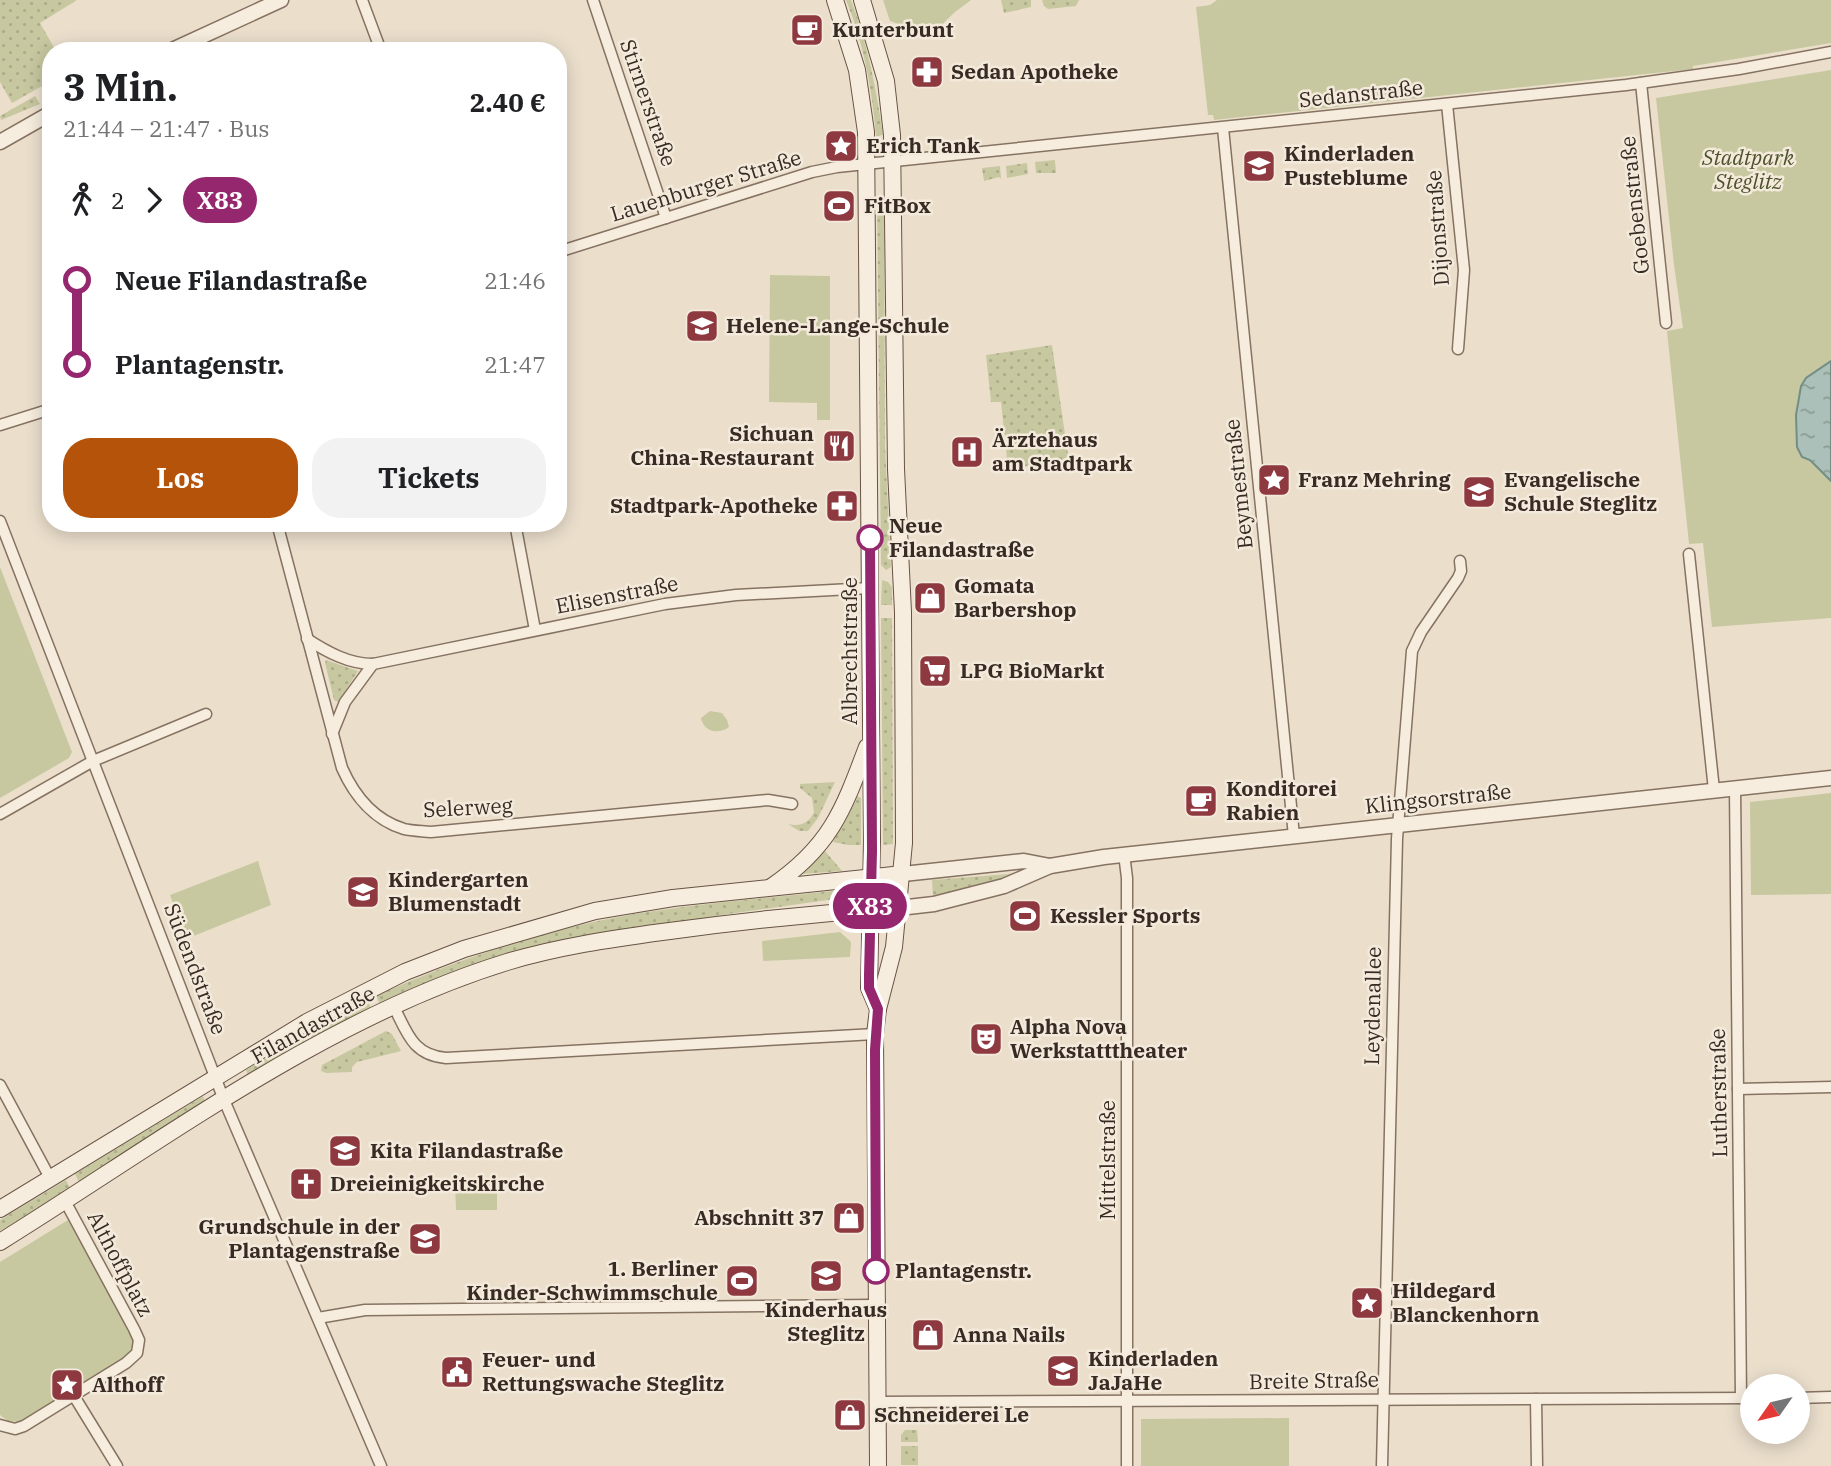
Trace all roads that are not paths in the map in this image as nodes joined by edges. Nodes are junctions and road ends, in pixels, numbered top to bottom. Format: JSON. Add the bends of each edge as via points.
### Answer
{"nodes":[{"id":1,"x":281,"y":0,"type":"edge"},
{"id":2,"x":362,"y":0,"type":"edge"},
{"id":3,"x":593,"y":0,"type":"edge"},
{"id":4,"x":835,"y":0,"type":"edge"},
{"id":5,"x":862,"y":0,"type":"edge"},
{"id":6,"x":190,"y":42,"type":"edge"},
{"id":7,"x":378,"y":42,"type":"edge"},
{"id":8,"x":1831,"y":52,"type":"edge"},
{"id":9,"x":1642,"y":83,"type":"junction"},
{"id":10,"x":1447,"y":104,"type":"junction"},
{"id":11,"x":42,"y":118,"type":"edge"},
{"id":12,"x":1223,"y":128,"type":"junction"},
{"id":13,"x":0,"y":142,"type":"edge"},
{"id":14,"x":893,"y":162,"type":"junction"},
{"id":15,"x":867,"y":164,"type":"junction"},
{"id":16,"x":666,"y":218,"type":"junction"},
{"id":17,"x":567,"y":249,"type":"edge"},
{"id":18,"x":1666,"y":323,"type":"dead end"},
{"id":19,"x":1458,"y":349,"type":"dead end"},
{"id":20,"x":42,"y":412,"type":"edge"},
{"id":21,"x":0,"y":425,"type":"edge"},
{"id":22,"x":0,"y":521,"type":"edge"},
{"id":23,"x":279,"y":532,"type":"edge"},
{"id":24,"x":516,"y":532,"type":"edge"},
{"id":25,"x":1689,"y":554,"type":"dead end"},
{"id":26,"x":1460,"y":561,"type":"dead end"},
{"id":27,"x":902,"y":573,"type":"junction"},
{"id":28,"x":870,"y":582,"type":"junction"},
{"id":29,"x":535,"y":630,"type":"junction"},
{"id":30,"x":307,"y":639,"type":"junction"},
{"id":31,"x":373,"y":664,"type":"junction"},
{"id":32,"x":206,"y":714,"type":"dead end"},
{"id":33,"x":332,"y":734,"type":"junction"},
{"id":34,"x":871,"y":735,"type":"junction"},
{"id":35,"x":93,"y":761,"type":"junction"},
{"id":36,"x":1831,"y":778,"type":"edge"},
{"id":37,"x":1735,"y":788,"type":"junction"},
{"id":38,"x":1714,"y":790,"type":"junction"},
{"id":39,"x":792,"y":804,"type":"dead end"},
{"id":40,"x":0,"y":814,"type":"edge"},
{"id":41,"x":1398,"y":824,"type":"junction"},
{"id":42,"x":1294,"y":836,"type":"junction"},
{"id":43,"x":1124,"y":854,"type":"junction"},
{"id":44,"x":1050,"y":866,"type":"junction"},
{"id":45,"x":903,"y":874,"type":"junction"},
{"id":46,"x":871,"y":877,"type":"junction"},
{"id":47,"x":767,"y":889,"type":"junction"},
{"id":48,"x":898,"y":908,"type":"junction"},
{"id":49,"x":870,"y":910,"type":"junction"},
{"id":50,"x":393,"y":1005,"type":"junction"},
{"id":51,"x":878,"y":1009,"type":"junction"},
{"id":52,"x":875,"y":1034,"type":"junction"},
{"id":53,"x":216,"y":1076,"type":"junction"},
{"id":54,"x":0,"y":1085,"type":"edge"},
{"id":55,"x":1831,"y":1087,"type":"edge"},
{"id":56,"x":1738,"y":1089,"type":"junction"},
{"id":57,"x":224,"y":1100,"type":"junction"},
{"id":58,"x":50,"y":1178,"type":"junction"},
{"id":59,"x":65,"y":1201,"type":"junction"},
{"id":60,"x":0,"y":1209,"type":"edge"},
{"id":61,"x":0,"y":1242,"type":"edge"},
{"id":62,"x":877,"y":1305,"type":"junction"},
{"id":63,"x":318,"y":1318,"type":"junction"},
{"id":64,"x":1745,"y":1374,"type":"edge"},
{"id":65,"x":74,"y":1396,"type":"junction"},
{"id":66,"x":1831,"y":1397,"type":"edge"},
{"id":67,"x":1740,"y":1398,"type":"edge"},
{"id":68,"x":1810,"y":1398,"type":"edge"},
{"id":69,"x":1536,"y":1399,"type":"junction"},
{"id":70,"x":1383,"y":1400,"type":"junction"},
{"id":71,"x":878,"y":1402,"type":"junction"},
{"id":72,"x":1127,"y":1402,"type":"junction"},
{"id":73,"x":0,"y":1425,"type":"edge"},
{"id":74,"x":117,"y":1466,"type":"edge"},
{"id":75,"x":381,"y":1466,"type":"edge"},
{"id":76,"x":878,"y":1466,"type":"edge"},
{"id":77,"x":1127,"y":1466,"type":"edge"},
{"id":78,"x":1382,"y":1466,"type":"edge"},
{"id":79,"x":1536,"y":1466,"type":"edge"}],
"edges":[{"from":1,"to":6,"type":"street"},
{"from":2,"to":7,"type":"street"},
{"from":3,"to":16,"type":"street","name":"Stirnerstraße"},
{"from":4,"to":15,"type":"main road","name":"Albrechtstraße","via":[[857,70]]},
{"from":5,"to":14,"type":"main road","name":"Albrechtstraße","via":[[886,81]]},
{"from":8,"to":9,"type":"street","name":"Sedanstraße"},
{"from":9,"to":10,"type":"street","name":"Sedanstraße"},
{"from":9,"to":18,"type":"street","name":"Goebenstraße"},
{"from":10,"to":12,"type":"street","name":"Sedanstraße"},
{"from":10,"to":19,"type":"street","name":"Dijonstraße","via":[[1464,270]]},
{"from":11,"to":13,"type":"street"},
{"from":12,"to":14,"type":"street","name":"Sedanstraße"},
{"from":12,"to":42,"type":"street","name":"Beymestraße"},
{"from":14,"to":15,"type":"street","name":"Lauenburger Straße"},
{"from":14,"to":27,"type":"main road","name":"Albrechtstraße","via":[[896,469]]},
{"from":15,"to":16,"type":"street","name":"Lauenburger Straße","via":[[812,172]]},
{"from":15,"to":28,"type":"main road","name":"Albrechtstraße"},
{"from":16,"to":17,"type":"street","name":"Lauenburger Straße"},
{"from":20,"to":21,"type":"street"},
{"from":22,"to":35,"type":"street","name":"Südendstraße"},
{"from":23,"to":30,"type":"street","name":"Selerweg"},
{"from":24,"to":29,"type":"street"},
{"from":25,"to":38,"type":"street"},
{"from":26,"to":41,"type":"street","name":"Leydenallee","via":[[1458,578],[1412,651]]},
{"from":27,"to":28,"type":"main road"},
{"from":27,"to":45,"type":"main road","name":"Albrechtstraße"},
{"from":28,"to":29,"type":"street","name":"Elisenstraße","via":[[689,601]]},
{"from":28,"to":34,"type":"main road","name":"Albrechtstraße"},
{"from":29,"to":31,"type":"street","name":"Elisenstraße"},
{"from":30,"to":31,"type":"street","name":"Elisenstraße","via":[[351,661]]},
{"from":30,"to":33,"type":"street","name":"Selerweg"},
{"from":31,"to":33,"type":"street","via":[[349,695]]},
{"from":32,"to":35,"type":"street"},
{"from":33,"to":39,"type":"street","name":"Selerweg","via":[[342,768],[361,801],[403,829],[431,832],[768,800]]},
{"from":34,"to":46,"type":"main road","name":"Albrechtstraße"},
{"from":34,"to":47,"type":"main road","via":[[830,833],[786,877]]},
{"from":35,"to":40,"type":"street"},
{"from":35,"to":53,"type":"street","name":"Südendstraße"},
{"from":36,"to":37,"type":"street","name":"Klingsorstraße"},
{"from":37,"to":38,"type":"street","name":"Klingsorstraße"},
{"from":37,"to":56,"type":"street","name":"Lutherstraße"},
{"from":38,"to":41,"type":"street","name":"Klingsorstraße"},
{"from":41,"to":42,"type":"street","name":"Klingsorstraße"},
{"from":41,"to":70,"type":"street","name":"Leydenallee"},
{"from":42,"to":43,"type":"street","name":"Klingsorstraße"},
{"from":43,"to":44,"type":"street","name":"Klingsorstraße"},
{"from":43,"to":72,"type":"street","name":"Mittelstraße"},
{"from":44,"to":45,"type":"street","name":"Klingsorstraße","via":[[1024,861]]},
{"from":44,"to":48,"type":"street","name":"Klingsorstraße","via":[[1004,886]]},
{"from":45,"to":46,"type":"main road"},
{"from":45,"to":48,"type":"main road","name":"Albrechtstraße"},
{"from":46,"to":47,"type":"main road"},
{"from":46,"to":49,"type":"main road","name":"Albrechtstraße"},
{"from":47,"to":53,"type":"main road","name":"Filandastraße","via":[[595,911],[503,937],[405,972]]},
{"from":48,"to":49,"type":"main road"},
{"from":48,"to":51,"type":"main road","name":"Albrechtstraße","via":[[892,958]]},
{"from":49,"to":50,"type":"main road","via":[[739,921],[600,941],[509,961]]},
{"from":49,"to":51,"type":"main road","name":"Albrechtstraße","via":[[869,988]]},
{"from":50,"to":52,"type":"street","name":"Filandastraße","via":[[418,1049],[446,1058]]},
{"from":50,"to":57,"type":"main road","name":"Filandastraße"},
{"from":51,"to":52,"type":"main road","name":"Albrechtstraße"},
{"from":52,"to":62,"type":"main road","name":"Albrechtstraße"},
{"from":53,"to":57,"type":"street","name":"Südendstraße"},
{"from":53,"to":58,"type":"main road","name":"Filandastraße"},
{"from":54,"to":58,"type":"street"},
{"from":55,"to":56,"type":"street"},
{"from":56,"to":64,"type":"street","name":"Lutherstraße"},
{"from":57,"to":59,"type":"main road","name":"Filandastraße"},
{"from":57,"to":63,"type":"street","name":"Südendstraße"},
{"from":58,"to":60,"type":"main road","name":"Filandastraße"},
{"from":59,"to":61,"type":"main road","name":"Filandastraße"},
{"from":59,"to":65,"type":"street","name":"Althoffplatz","via":[[139,1340],[132,1358]]},
{"from":62,"to":63,"type":"street","via":[[365,1310]]},
{"from":62,"to":71,"type":"main road","name":"Albrechtstraße"},
{"from":63,"to":75,"type":"street","name":"Südendstraße"},
{"from":65,"to":73,"type":"street","name":"Althoffplatz","via":[[24,1426]]},
{"from":65,"to":74,"type":"street"},
{"from":66,"to":68,"type":"street"},
{"from":67,"to":69,"type":"street","name":"Breite Straße"},
{"from":69,"to":70,"type":"street","name":"Breite Straße"},
{"from":69,"to":79,"type":"street"},
{"from":70,"to":72,"type":"street","name":"Breite Straße"},
{"from":70,"to":78,"type":"street","name":"Leydenallee"},
{"from":71,"to":72,"type":"street","name":"Breite Straße"},
{"from":71,"to":76,"type":"main road","name":"Albrechtstraße"},
{"from":72,"to":77,"type":"street","name":"Mittelstraße"}]}
